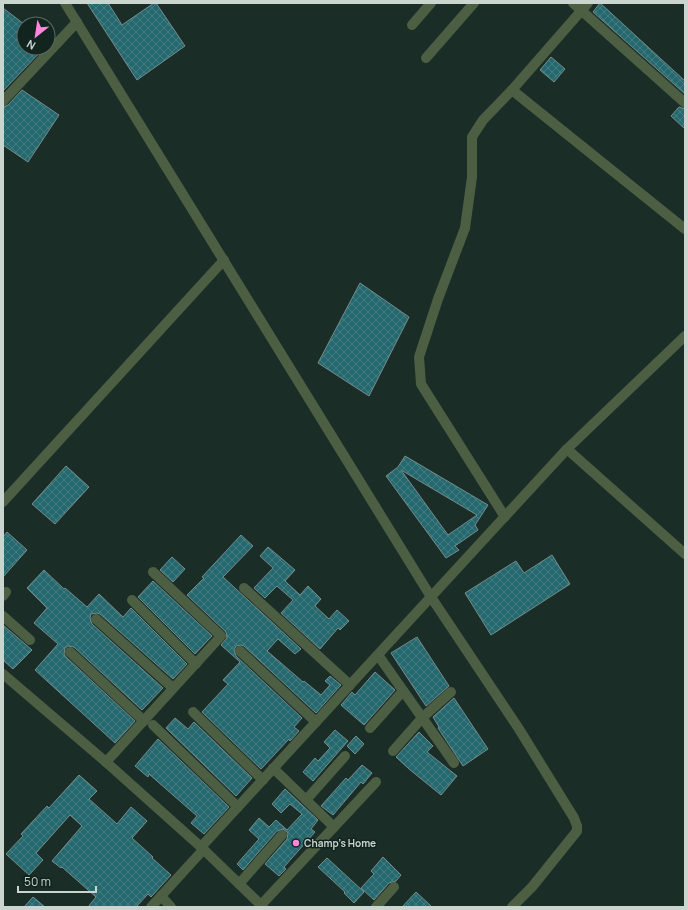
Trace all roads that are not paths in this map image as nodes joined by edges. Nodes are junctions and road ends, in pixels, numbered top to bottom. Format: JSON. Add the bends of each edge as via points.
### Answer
{"nodes":[{"id":1,"x":65,"y":3,"type":"edge"},
{"id":2,"x":431,"y":3,"type":"edge"},
{"id":3,"x":474,"y":3,"type":"edge"},
{"id":4,"x":574,"y":3,"type":"edge"},
{"id":5,"x":585,"y":7,"type":"edge"},
{"id":6,"x":77,"y":22,"type":"junction"},
{"id":7,"x":412,"y":25,"type":"dead end"},
{"id":8,"x":426,"y":58,"type":"dead end"},
{"id":9,"x":512,"y":90,"type":"junction"},
{"id":10,"x":3,"y":100,"type":"edge"},
{"id":11,"x":685,"y":103,"type":"edge"},
{"id":12,"x":685,"y":229,"type":"edge"},
{"id":13,"x":224,"y":260,"type":"junction"},
{"id":14,"x":685,"y":336,"type":"edge"},
{"id":15,"x":567,"y":449,"type":"junction"},
{"id":16,"x":3,"y":502,"type":"edge"},
{"id":17,"x":505,"y":517,"type":"junction"},
{"id":18,"x":685,"y":554,"type":"edge"},
{"id":19,"x":153,"y":572,"type":"dead end"},
{"id":20,"x":244,"y":588,"type":"dead end"},
{"id":21,"x":431,"y":597,"type":"junction"},
{"id":22,"x":132,"y":600,"type":"dead end"},
{"id":23,"x":3,"y":616,"type":"edge"},
{"id":24,"x":96,"y":619,"type":"dead end"},
{"id":25,"x":30,"y":640,"type":"dead end"},
{"id":26,"x":240,"y":651,"type":"dead end"},
{"id":27,"x":70,"y":652,"type":"dead end"},
{"id":28,"x":378,"y":655,"type":"junction"},
{"id":29,"x":196,"y":664,"type":"junction"},
{"id":30,"x":3,"y":674,"type":"edge"},
{"id":31,"x":350,"y":685,"type":"junction"},
{"id":32,"x":174,"y":688,"type":"junction"},
{"id":33,"x":403,"y":691,"type":"junction"},
{"id":34,"x":451,"y":692,"type":"dead end"},
{"id":35,"x":193,"y":712,"type":"dead end"},
{"id":36,"x":422,"y":718,"type":"junction"},
{"id":37,"x":316,"y":722,"type":"junction"},
{"id":38,"x":148,"y":723,"type":"junction"},
{"id":39,"x":370,"y":728,"type":"dead end"},
{"id":40,"x":393,"y":751,"type":"dead end"},
{"id":41,"x":345,"y":756,"type":"dead end"},
{"id":42,"x":106,"y":762,"type":"junction"},
{"id":43,"x":454,"y":763,"type":"dead end"},
{"id":44,"x":274,"y":768,"type":"junction"},
{"id":45,"x":263,"y":780,"type":"junction"},
{"id":46,"x":376,"y":782,"type":"dead end"},
{"id":47,"x":306,"y":800,"type":"junction"},
{"id":48,"x":238,"y":807,"type":"junction"},
{"id":49,"x":334,"y":827,"type":"junction"},
{"id":50,"x":282,"y":835,"type":"dead end"},
{"id":51,"x":202,"y":849,"type":"junction"},
{"id":52,"x":239,"y":884,"type":"junction"},
{"id":53,"x":394,"y":887,"type":"dead end"},
{"id":54,"x":161,"y":896,"type":"junction"},
{"id":55,"x":262,"y":906,"type":"edge"},
{"id":56,"x":151,"y":907,"type":"edge"},
{"id":57,"x":171,"y":907,"type":"edge"},
{"id":58,"x":376,"y":907,"type":"edge"},
{"id":59,"x":512,"y":907,"type":"edge"}],
"edges":[{"from":1,"to":6,"type":"street"},
{"from":2,"to":7,"type":"street"},
{"from":3,"to":8,"type":"street"},
{"from":4,"to":5,"type":"street"},
{"from":5,"to":9,"type":"street"},
{"from":5,"to":11,"type":"street"},
{"from":6,"to":10,"type":"street"},
{"from":6,"to":13,"type":"street"},
{"from":9,"to":12,"type":"street"},
{"from":9,"to":17,"type":"street","via":[[483,120],[472,137],[472,177],[465,228],[418,357],[421,384]]},
{"from":13,"to":16,"type":"street"},
{"from":13,"to":21,"type":"street"},
{"from":14,"to":15,"type":"street"},
{"from":15,"to":17,"type":"street"},
{"from":15,"to":18,"type":"street"},
{"from":17,"to":21,"type":"street"},
{"from":19,"to":29,"type":"street","via":[[221,636]]},
{"from":20,"to":31,"type":"street"},
{"from":21,"to":28,"type":"street"},
{"from":21,"to":59,"type":"street","via":[[519,729],[577,826],[577,831]]},
{"from":22,"to":29,"type":"street"},
{"from":23,"to":25,"type":"street"},
{"from":24,"to":32,"type":"street"},
{"from":26,"to":37,"type":"street"},
{"from":27,"to":38,"type":"street"},
{"from":28,"to":31,"type":"street"},
{"from":28,"to":33,"type":"street"},
{"from":29,"to":32,"type":"street"},
{"from":30,"to":42,"type":"street"},
{"from":31,"to":37,"type":"street"},
{"from":32,"to":38,"type":"street"},
{"from":33,"to":36,"type":"street"},
{"from":33,"to":39,"type":"street"},
{"from":34,"to":36,"type":"street"},
{"from":35,"to":45,"type":"street"},
{"from":36,"to":40,"type":"street"},
{"from":36,"to":43,"type":"street"},
{"from":37,"to":44,"type":"street"},
{"from":38,"to":42,"type":"street"},
{"from":38,"to":48,"type":"street"},
{"from":41,"to":47,"type":"street"},
{"from":42,"to":51,"type":"street"},
{"from":44,"to":45,"type":"street"},
{"from":44,"to":47,"type":"street"},
{"from":45,"to":48,"type":"street"},
{"from":46,"to":49,"type":"street"},
{"from":47,"to":49,"type":"street"},
{"from":48,"to":51,"type":"street"},
{"from":49,"to":55,"type":"street"},
{"from":50,"to":52,"type":"street"},
{"from":51,"to":52,"type":"street"},
{"from":51,"to":54,"type":"street"},
{"from":52,"to":55,"type":"street"},
{"from":53,"to":58,"type":"street"},
{"from":54,"to":56,"type":"street"},
{"from":54,"to":57,"type":"street"}]}
